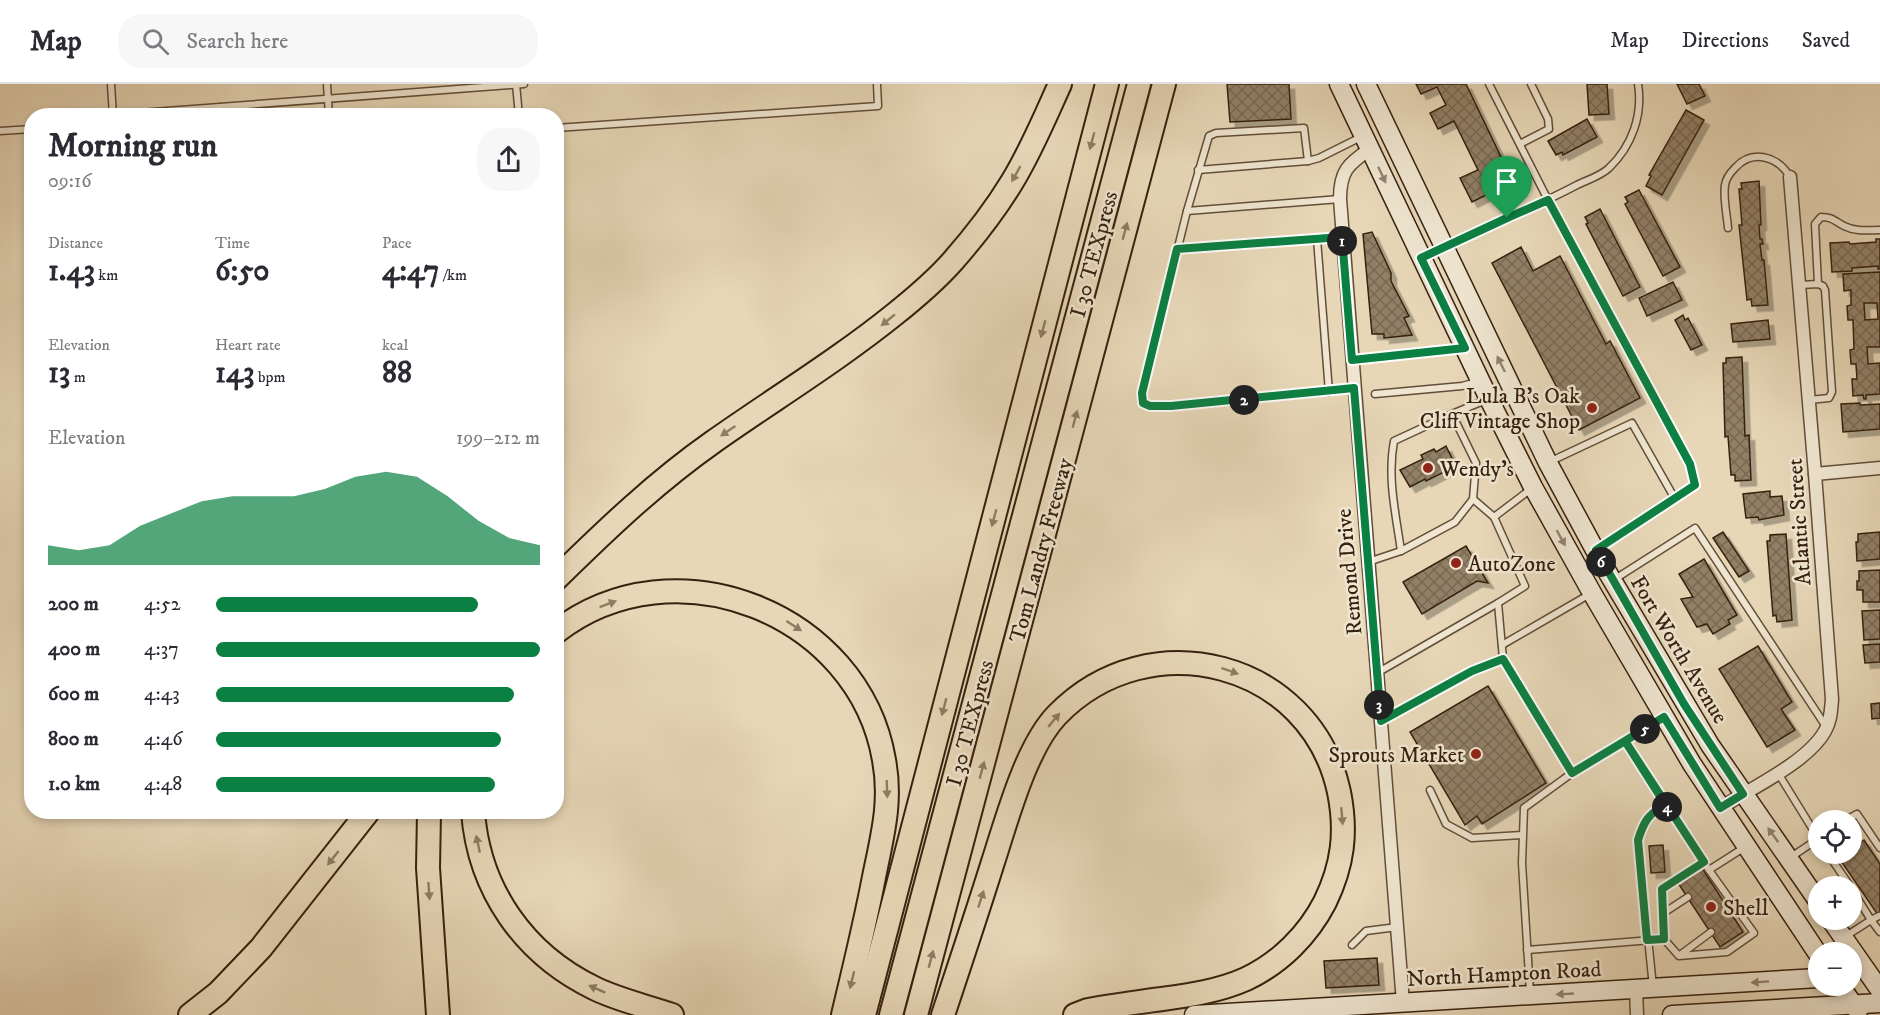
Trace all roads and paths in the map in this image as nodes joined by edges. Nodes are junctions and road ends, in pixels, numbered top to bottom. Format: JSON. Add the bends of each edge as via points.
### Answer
{"nodes":[{"id":1,"x":111,"y":84,"type":"edge"},
{"id":2,"x":327,"y":84,"type":"edge"},
{"id":3,"x":516,"y":84,"type":"edge"},
{"id":4,"x":524,"y":84,"type":"edge"},
{"id":5,"x":877,"y":84,"type":"edge"},
{"id":6,"x":1060,"y":84,"type":"edge"},
{"id":7,"x":1107,"y":84,"type":"edge"},
{"id":8,"x":1138,"y":84,"type":"edge"},
{"id":9,"x":1164,"y":84,"type":"edge"},
{"id":10,"x":1339,"y":84,"type":"edge"},
{"id":11,"x":1366,"y":84,"type":"edge"},
{"id":12,"x":1489,"y":84,"type":"edge"},
{"id":13,"x":1531,"y":84,"type":"edge"},
{"id":14,"x":1638,"y":84,"type":"edge"},
{"id":15,"x":328,"y":99,"type":"junction"},
{"id":16,"x":113,"y":108,"type":"edge"},
{"id":17,"x":207,"y":108,"type":"edge"},
{"id":18,"x":329,"y":108,"type":"edge"},
{"id":19,"x":518,"y":108,"type":"edge"},
{"id":20,"x":564,"y":127,"type":"edge"},
{"id":21,"x":24,"y":130,"type":"edge"},
{"id":22,"x":0,"y":131,"type":"edge"},
{"id":23,"x":1392,"y":138,"type":"junction"},
{"id":24,"x":1367,"y":142,"type":"junction"},
{"id":25,"x":1520,"y":144,"type":"junction"},
{"id":26,"x":1308,"y":161,"type":"junction"},
{"id":27,"x":1198,"y":170,"type":"junction"},
{"id":28,"x":1791,"y":177,"type":"joint"},
{"id":29,"x":1340,"y":199,"type":"junction"},
{"id":30,"x":1548,"y":200,"type":"junction"},
{"id":31,"x":1187,"y":211,"type":"junction"},
{"id":32,"x":1728,"y":228,"type":"dead end"},
{"id":33,"x":1880,"y":230,"type":"edge"},
{"id":34,"x":1342,"y":237,"type":"junction"},
{"id":35,"x":1317,"y":239,"type":"junction"},
{"id":36,"x":1444,"y":247,"type":"junction"},
{"id":37,"x":1177,"y":249,"type":"junction"},
{"id":38,"x":1421,"y":258,"type":"junction"},
{"id":39,"x":1818,"y":284,"type":"junction"},
{"id":40,"x":1800,"y":285,"type":"junction"},
{"id":41,"x":1465,"y":348,"type":"junction"},
{"id":42,"x":1352,"y":360,"type":"junction"},
{"id":43,"x":1481,"y":382,"type":"junction"},
{"id":44,"x":1354,"y":388,"type":"junction"},
{"id":45,"x":1329,"y":392,"type":"junction"},
{"id":46,"x":1375,"y":394,"type":"dead end"},
{"id":47,"x":1489,"y":399,"type":"junction"},
{"id":48,"x":1809,"y":400,"type":"junction"},
{"id":49,"x":1452,"y":414,"type":"junction"},
{"id":50,"x":1551,"y":468,"type":"junction"},
{"id":51,"x":1880,"y":468,"type":"edge"},
{"id":52,"x":1815,"y":474,"type":"junction"},
{"id":53,"x":1533,"y":487,"type":"junction"},
{"id":54,"x":1473,"y":499,"type":"junction"},
{"id":55,"x":1675,"y":499,"type":"junction"},
{"id":56,"x":1494,"y":517,"type":"junction"},
{"id":57,"x":1596,"y":550,"type":"junction"},
{"id":58,"x":1401,"y":551,"type":"junction"},
{"id":59,"x":1368,"y":562,"type":"junction"},
{"id":60,"x":564,"y":571,"type":"edge"},
{"id":61,"x":1612,"y":581,"type":"junction"},
{"id":62,"x":1592,"y":593,"type":"junction"},
{"id":63,"x":1498,"y":603,"type":"junction"},
{"id":64,"x":564,"y":627,"type":"edge"},
{"id":65,"x":1502,"y":645,"type":"junction"},
{"id":66,"x":1503,"y":659,"type":"junction"},
{"id":67,"x":1377,"y":674,"type":"junction"},
{"id":68,"x":1684,"y":704,"type":"junction"},
{"id":69,"x":1664,"y":717,"type":"junction"},
{"id":70,"x":1381,"y":721,"type":"junction"},
{"id":71,"x":1827,"y":729,"type":"junction"},
{"id":72,"x":1625,"y":741,"type":"junction"},
{"id":73,"x":1572,"y":773,"type":"junction"},
{"id":74,"x":1778,"y":773,"type":"junction"},
{"id":75,"x":1430,"y":790,"type":"dead end"},
{"id":76,"x":1743,"y":794,"type":"junction"},
{"id":77,"x":1665,"y":804,"type":"junction"},
{"id":78,"x":1720,"y":808,"type":"junction"},
{"id":79,"x":362,"y":819,"type":"edge"},
{"id":80,"x":429,"y":819,"type":"edge"},
{"id":81,"x":473,"y":819,"type":"edge"},
{"id":82,"x":1808,"y":822,"type":"edge"},
{"id":83,"x":1862,"y":823,"type":"edge"},
{"id":84,"x":1522,"y":836,"type":"junction"},
{"id":85,"x":1808,"y":845,"type":"edge"},
{"id":86,"x":1745,"y":846,"type":"junction"},
{"id":87,"x":1878,"y":851,"type":"edge"},
{"id":88,"x":1789,"y":858,"type":"junction"},
{"id":89,"x":1704,"y":862,"type":"junction"},
{"id":90,"x":1837,"y":864,"type":"edge"},
{"id":91,"x":1709,"y":870,"type":"junction"},
{"id":92,"x":1847,"y":876,"type":"edge"},
{"id":93,"x":1808,"y":886,"type":"edge"},
{"id":94,"x":1688,"y":897,"type":"dead end"},
{"id":95,"x":1862,"y":906,"type":"edge"},
{"id":96,"x":1662,"y":914,"type":"junction"},
{"id":97,"x":1879,"y":916,"type":"edge"},
{"id":98,"x":1871,"y":920,"type":"junction"},
{"id":99,"x":1397,"y":927,"type":"junction"},
{"id":100,"x":1838,"y":930,"type":"edge"},
{"id":101,"x":1711,"y":932,"type":"dead end"},
{"id":102,"x":1880,"y":932,"type":"edge"},
{"id":103,"x":1843,"y":938,"type":"junction"},
{"id":104,"x":1664,"y":939,"type":"junction"},
{"id":105,"x":1647,"y":940,"type":"junction"},
{"id":106,"x":1810,"y":942,"type":"edge"},
{"id":107,"x":1352,"y":945,"type":"dead end"},
{"id":108,"x":1527,"y":950,"type":"junction"},
{"id":109,"x":1678,"y":956,"type":"junction"},
{"id":110,"x":1867,"y":975,"type":"edge"},
{"id":111,"x":1808,"y":979,"type":"edge"},
{"id":112,"x":1644,"y":989,"type":"junction"},
{"id":113,"x":1880,"y":990,"type":"edge"},
{"id":114,"x":1530,"y":996,"type":"junction"},
{"id":115,"x":1848,"y":996,"type":"edge"},
{"id":116,"x":1403,"y":1003,"type":"junction"},
{"id":117,"x":1880,"y":1003,"type":"edge"},
{"id":118,"x":1858,"y":1010,"type":"edge"},
{"id":119,"x":1787,"y":1012,"type":"edge"},
{"id":120,"x":1756,"y":1013,"type":"edge"},
{"id":121,"x":190,"y":1015,"type":"edge"},
{"id":122,"x":438,"y":1015,"type":"edge"},
{"id":123,"x":672,"y":1015,"type":"edge"},
{"id":124,"x":843,"y":1015,"type":"edge"},
{"id":125,"x":864,"y":1015,"type":"edge"},
{"id":126,"x":891,"y":1015,"type":"edge"},
{"id":127,"x":916,"y":1015,"type":"edge"},
{"id":128,"x":944,"y":1015,"type":"edge"},
{"id":129,"x":1076,"y":1015,"type":"edge"},
{"id":130,"x":1194,"y":1015,"type":"edge"},
{"id":131,"x":1637,"y":1015,"type":"edge"},
{"id":132,"x":1672,"y":1015,"type":"edge"}],
"edges":[{"from":1,"to":16,"type":"lane"},
{"from":2,"to":15,"type":"lane"},
{"from":3,"to":4,"type":"lane"},
{"from":3,"to":15,"type":"lane"},
{"from":3,"to":19,"type":"lane"},
{"from":5,"to":20,"type":"lane","via":[[878,106]]},
{"from":6,"to":60,"type":"highway","one_way":true,"via":[[1013,182],[951,263],[867,337],[671,474]]},
{"from":7,"to":125,"type":"highway","one_way":true},
{"from":8,"to":126,"type":"highway","name":"I 30 TEXpress"},
{"from":127,"to":9,"type":"highway","name":"Tom Landry Freeway","one_way":true},
{"from":10,"to":24,"type":"main road"},
{"from":11,"to":23,"type":"main road","name":"Fort Worth Avenue"},
{"from":12,"to":25,"type":"lane"},
{"from":13,"to":25,"type":"lane","via":[[1549,129]]},
{"from":14,"to":30,"type":"lane","via":[[1639,113],[1622,154],[1607,170]]},
{"from":15,"to":17,"type":"lane"},
{"from":15,"to":18,"type":"lane"},
{"from":21,"to":22,"type":"lane"},
{"from":23,"to":24,"type":"main road"},
{"from":23,"to":36,"type":"main road","name":"Fort Worth Avenue"},
{"from":24,"to":26,"type":"lane"},
{"from":24,"to":29,"type":"street","name":"Remond Drive","via":[[1346,167]]},
{"from":24,"to":38,"type":"main road","one_way":true},
{"from":25,"to":30,"type":"lane"},
{"from":26,"to":27,"type":"lane"},
{"from":26,"to":27,"type":"lane","via":[[1304,128],[1216,133],[1209,136]]},
{"from":27,"to":31,"type":"lane"},
{"from":28,"to":32,"type":"lane","via":[[1784,166],[1770,159],[1756,156],[1741,162],[1725,185]]},
{"from":28,"to":40,"type":"street","name":"Atlantic Street"},
{"from":29,"to":31,"type":"lane"},
{"from":29,"to":34,"type":"street","name":"Remond Drive"},
{"from":30,"to":36,"type":"lane"},
{"from":30,"to":55,"type":"lane","via":[[1690,464],[1695,485]]},
{"from":31,"to":37,"type":"lane"},
{"from":33,"to":39,"type":"lane","via":[[1857,231],[1830,217],[1821,217],[1815,224]]},
{"from":34,"to":35,"type":"lane"},
{"from":34,"to":42,"type":"street","name":"Remond Drive"},
{"from":35,"to":37,"type":"lane"},
{"from":35,"to":45,"type":"lane"},
{"from":36,"to":38,"type":"main road"},
{"from":50,"to":36,"type":"main road","name":"Fort Worth Avenue","one_way":true},
{"from":37,"to":45,"type":"lane","via":[[1142,393],[1143,403],[1171,406]]},
{"from":38,"to":41,"type":"main road"},
{"from":39,"to":40,"type":"lane"},
{"from":39,"to":48,"type":"lane","via":[[1825,290],[1832,393],[1830,398]]},
{"from":40,"to":48,"type":"street","name":"Atlantic Street"},
{"from":41,"to":42,"type":"lane"},
{"from":41,"to":43,"type":"main road"},
{"from":42,"to":44,"type":"street","name":"Remond Drive"},
{"from":43,"to":46,"type":"lane"},
{"from":43,"to":47,"type":"main road"},
{"from":44,"to":45,"type":"lane"},
{"from":44,"to":59,"type":"street","name":"Remond Drive"},
{"from":47,"to":49,"type":"lane"},
{"from":47,"to":53,"type":"main road"},
{"from":48,"to":52,"type":"street","name":"Atlantic Street"},
{"from":49,"to":54,"type":"lane","via":[[1476,463]]},
{"from":49,"to":58,"type":"lane","via":[[1394,441],[1390,475]]},
{"from":50,"to":53,"type":"main road"},
{"from":50,"to":55,"type":"lane","via":[[1632,423]]},
{"from":50,"to":57,"type":"main road","name":"Fort Worth Avenue"},
{"from":51,"to":52,"type":"street"},
{"from":52,"to":71,"type":"street","name":"Atlantic Street","via":[[1832,699]]},
{"from":53,"to":56,"type":"lane"},
{"from":53,"to":62,"type":"main road","one_way":true},
{"from":54,"to":56,"type":"lane"},
{"from":54,"to":58,"type":"lane","via":[[1455,522]]},
{"from":55,"to":57,"type":"lane"},
{"from":56,"to":63,"type":"lane","via":[[1525,586]]},
{"from":57,"to":61,"type":"main road","name":"Fort Worth Avenue"},
{"from":58,"to":59,"type":"lane"},
{"from":59,"to":67,"type":"street","name":"Remond Drive"},
{"from":61,"to":62,"type":"main road"},
{"from":61,"to":68,"type":"main road","name":"Fort Worth Avenue"},
{"from":61,"to":71,"type":"lane","via":[[1695,528]]},
{"from":62,"to":65,"type":"lane"},
{"from":62,"to":69,"type":"main road"},
{"from":63,"to":65,"type":"lane"},
{"from":63,"to":67,"type":"lane"},
{"from":64,"to":124,"type":"highway","one_way":true,"via":[[615,601],[673,591],[706,592],[737,599],[792,624],[816,642],[854,685],[878,734],[884,759],[887,812]]},
{"from":65,"to":66,"type":"lane"},
{"from":66,"to":70,"type":"lane","via":[[1472,671]]},
{"from":66,"to":73,"type":"lane"},
{"from":67,"to":70,"type":"street","name":"Remond Drive"},
{"from":68,"to":69,"type":"main road"},
{"from":68,"to":76,"type":"main road","name":"Fort Worth Avenue"},
{"from":69,"to":72,"type":"lane"},
{"from":69,"to":78,"type":"main road"},
{"from":70,"to":99,"type":"street","name":"Remond Drive"},
{"from":71,"to":74,"type":"street","via":[[1800,758]]},
{"from":72,"to":73,"type":"lane"},
{"from":72,"to":77,"type":"lane"},
{"from":73,"to":84,"type":"lane","via":[[1524,808]]},
{"from":74,"to":76,"type":"street"},
{"from":74,"to":82,"type":"lane"},
{"from":75,"to":84,"type":"lane","via":[[1446,824],[1472,838]]},
{"from":76,"to":78,"type":"street"},
{"from":88,"to":76,"type":"main road","name":"Fort Worth Avenue","one_way":true},
{"from":77,"to":89,"type":"lane"},
{"from":77,"to":105,"type":"lane","via":[[1649,814],[1638,840]]},
{"from":78,"to":86,"type":"main road"},
{"from":79,"to":121,"type":"highway","one_way":true,"via":[[261,948],[218,993]]},
{"from":80,"to":122,"type":"highway","one_way":true,"via":[[428,868]]},
{"from":123,"to":81,"type":"highway","one_way":true,"via":[[596,989],[571,976],[524,937],[491,886]]},
{"from":83,"to":87,"type":"lane"},
{"from":84,"to":108,"type":"lane"},
{"from":85,"to":88,"type":"lane"},
{"from":86,"to":91,"type":"lane"},
{"from":86,"to":106,"type":"main road"},
{"from":88,"to":93,"type":"main road","name":"Fort Worth Avenue"},
{"from":89,"to":91,"type":"lane"},
{"from":89,"to":96,"type":"lane","via":[[1662,889]]},
{"from":90,"to":92,"type":"lane"},
{"from":91,"to":109,"type":"lane","via":[[1736,914],[1754,933],[1727,952]]},
{"from":94,"to":96,"type":"lane"},
{"from":95,"to":98,"type":"lane"},
{"from":96,"to":104,"type":"lane"},
{"from":97,"to":98,"type":"lane"},
{"from":98,"to":102,"type":"lane"},
{"from":98,"to":103,"type":"lane"},
{"from":99,"to":107,"type":"lane","via":[[1366,931]]},
{"from":99,"to":116,"type":"street","name":"Remond Drive"},
{"from":100,"to":103,"type":"main road"},
{"from":101,"to":109,"type":"lane"},
{"from":103,"to":110,"type":"main road"},
{"from":104,"to":105,"type":"lane"},
{"from":104,"to":109,"type":"lane"},
{"from":105,"to":108,"type":"lane"},
{"from":105,"to":112,"type":"lane"},
{"from":108,"to":114,"type":"lane"},
{"from":110,"to":113,"type":"main road"},
{"from":111,"to":112,"type":"main road","name":"North Hampton Road","one_way":true},
{"from":112,"to":114,"type":"main road","name":"North Hampton Road","one_way":true},
{"from":112,"to":131,"type":"street"},
{"from":114,"to":116,"type":"main road","name":"North Hampton Road"},
{"from":115,"to":118,"type":"main road"},
{"from":116,"to":130,"type":"main road","name":"North Hampton Road"},
{"from":117,"to":118,"type":"main road"},
{"from":118,"to":119,"type":"main road"},
{"from":119,"to":120,"type":"main road"},
{"from":120,"to":132,"type":"main road"},
{"from":128,"to":129,"type":"highway","one_way":true,"via":[[1027,765],[1056,716],[1098,683],[1151,665],[1202,664],[1251,678],[1281,698],[1313,731],[1336,782],[1344,833],[1341,861],[1319,913],[1286,952],[1246,979],[1209,992]]}]}
